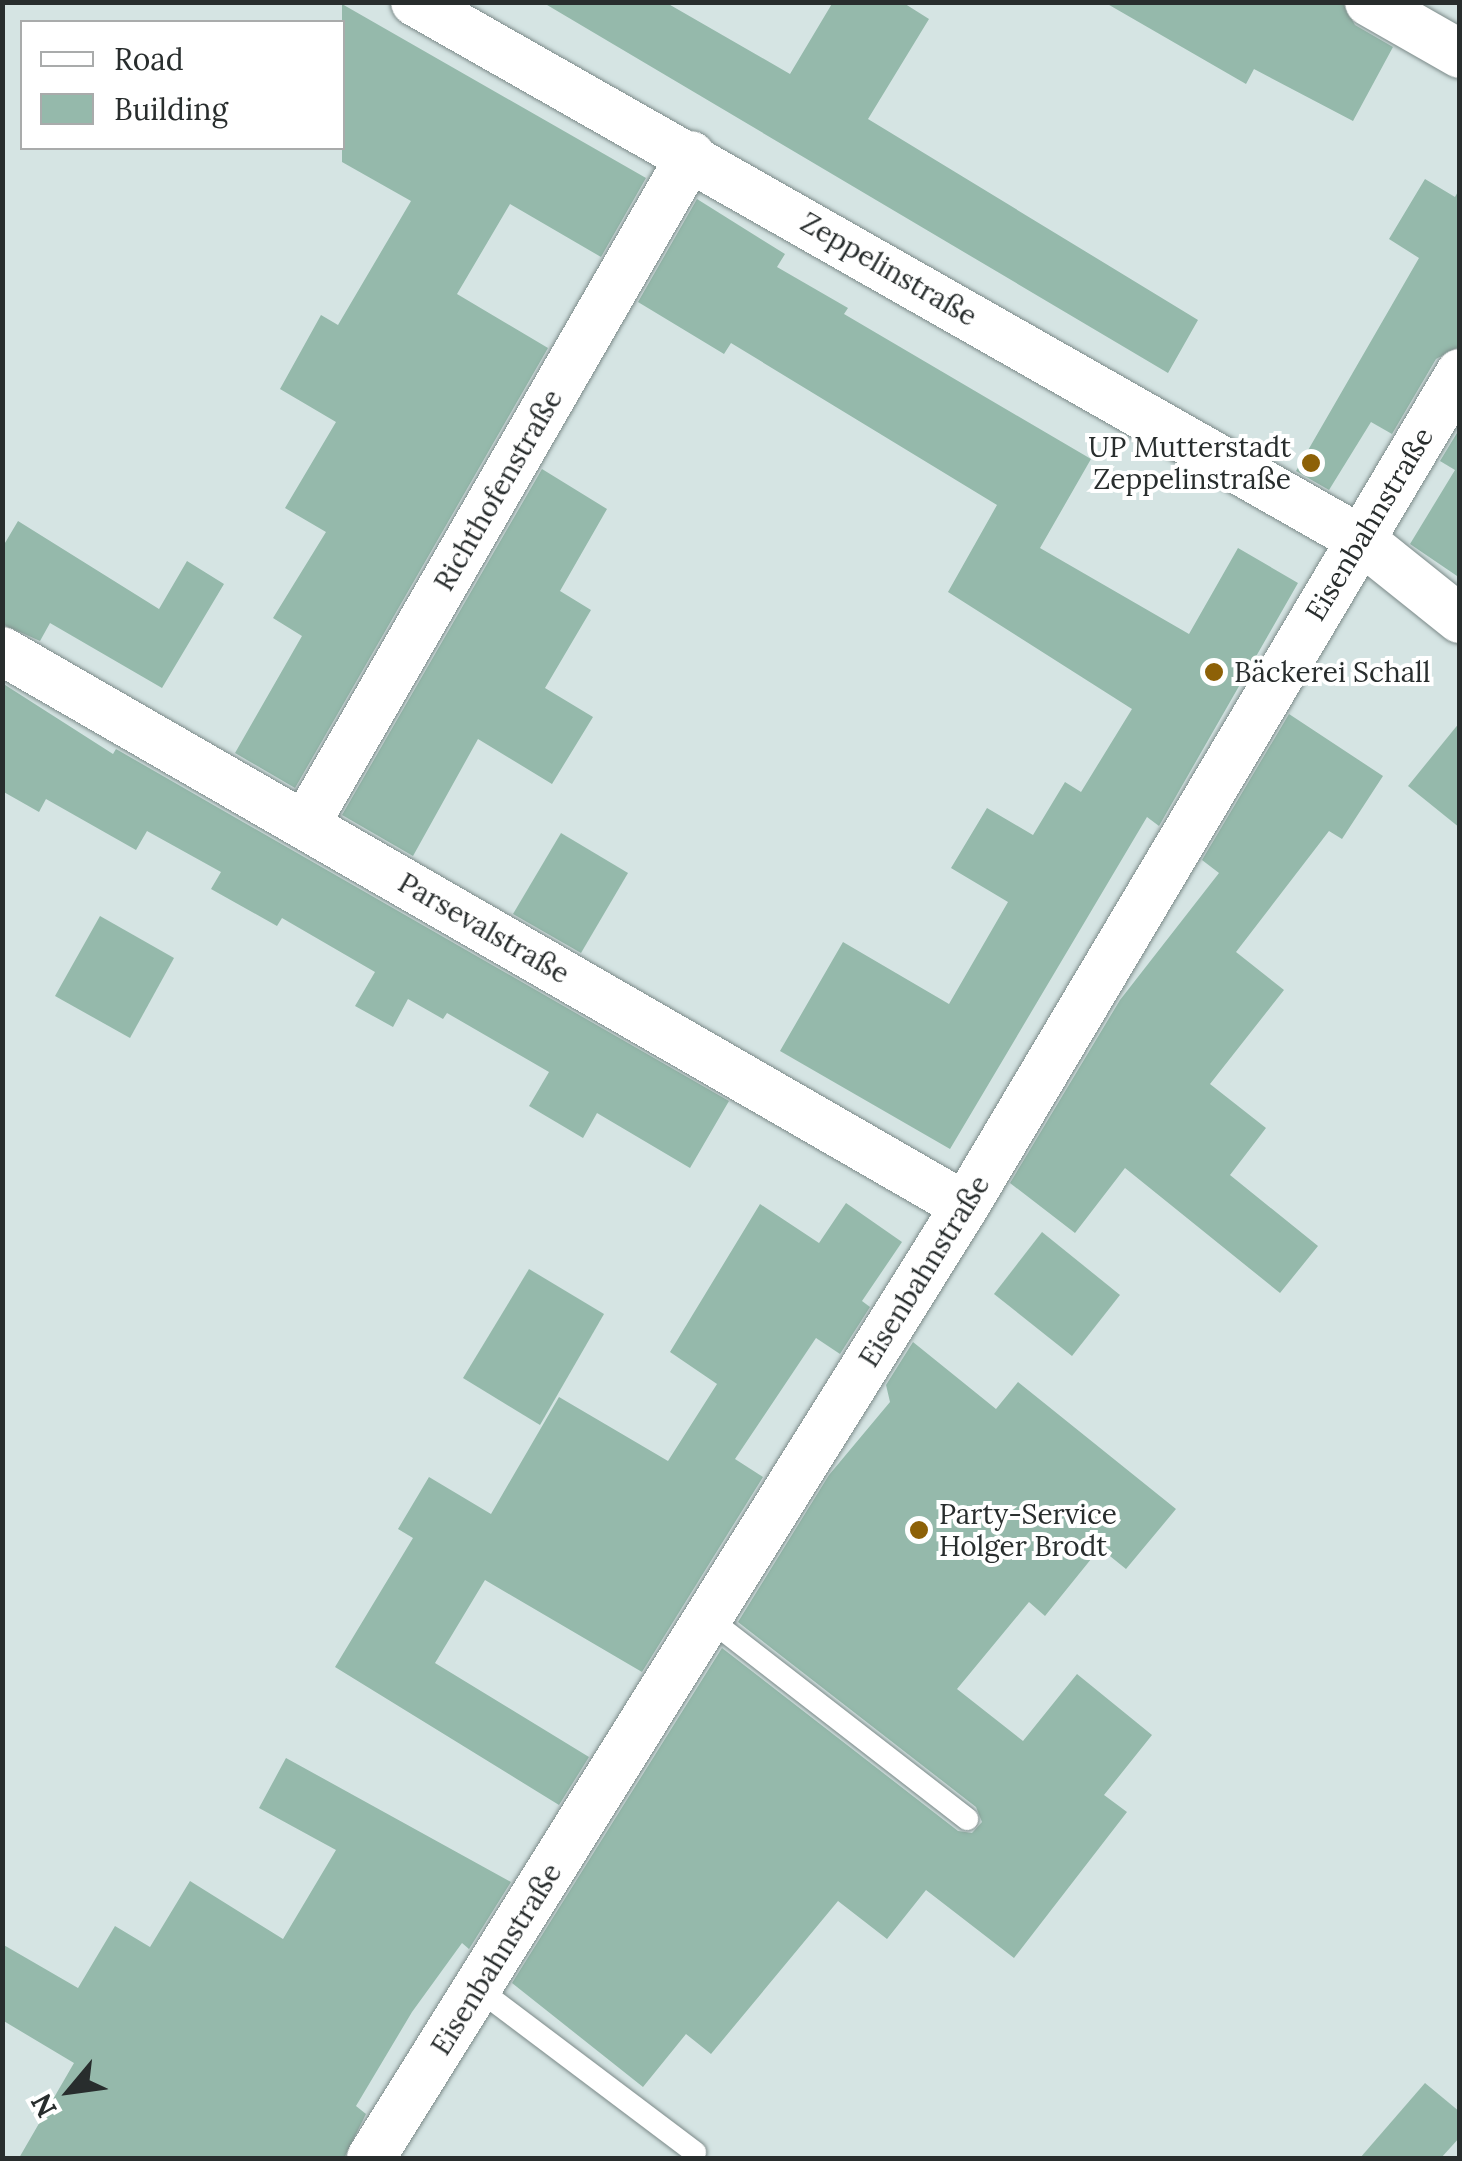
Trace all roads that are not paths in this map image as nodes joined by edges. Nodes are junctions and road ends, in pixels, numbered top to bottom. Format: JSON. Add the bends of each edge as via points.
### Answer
{"nodes":[{"id":1,"x":416,"y":2,"type":"edge"},
{"id":2,"x":1369,"y":2,"type":"edge"},
{"id":3,"x":1460,"y":54,"type":"edge"},
{"id":4,"x":691,"y":155,"type":"junction"},
{"id":5,"x":1460,"y":374,"type":"edge"},
{"id":6,"x":1360,"y":539,"type":"junction"},
{"id":7,"x":1460,"y":620,"type":"edge"},
{"id":8,"x":2,"y":652,"type":"edge"},
{"id":9,"x":305,"y":825,"type":"junction"},
{"id":10,"x":965,"y":1206,"type":"junction"},
{"id":11,"x":708,"y":1618,"type":"junction"},
{"id":12,"x":967,"y":1820,"type":"dead end"},
{"id":13,"x":478,"y":1988,"type":"junction"},
{"id":14,"x":694,"y":2152,"type":"dead end"},
{"id":15,"x":372,"y":2158,"type":"edge"}],
"edges":[{"from":1,"to":4,"type":"street","name":"Zeppelinstraße"},
{"from":2,"to":3,"type":"street"},
{"from":4,"to":6,"type":"street","name":"Zeppelinstraße"},
{"from":4,"to":9,"type":"street","name":"Richthofenstraße"},
{"from":5,"to":6,"type":"street","name":"Eisenbahnstraße"},
{"from":6,"to":7,"type":"street","name":"Zeppelinstraße"},
{"from":6,"to":10,"type":"street","name":"Eisenbahnstraße"},
{"from":8,"to":9,"type":"street","name":"Parsevalstraße"},
{"from":9,"to":10,"type":"street","name":"Parsevalstraße"},
{"from":10,"to":11,"type":"street","name":"Eisenbahnstraße"},
{"from":11,"to":12,"type":"lane"},
{"from":11,"to":13,"type":"street","name":"Eisenbahnstraße"},
{"from":13,"to":14,"type":"lane"},
{"from":13,"to":15,"type":"street","name":"Eisenbahnstraße"}]}
